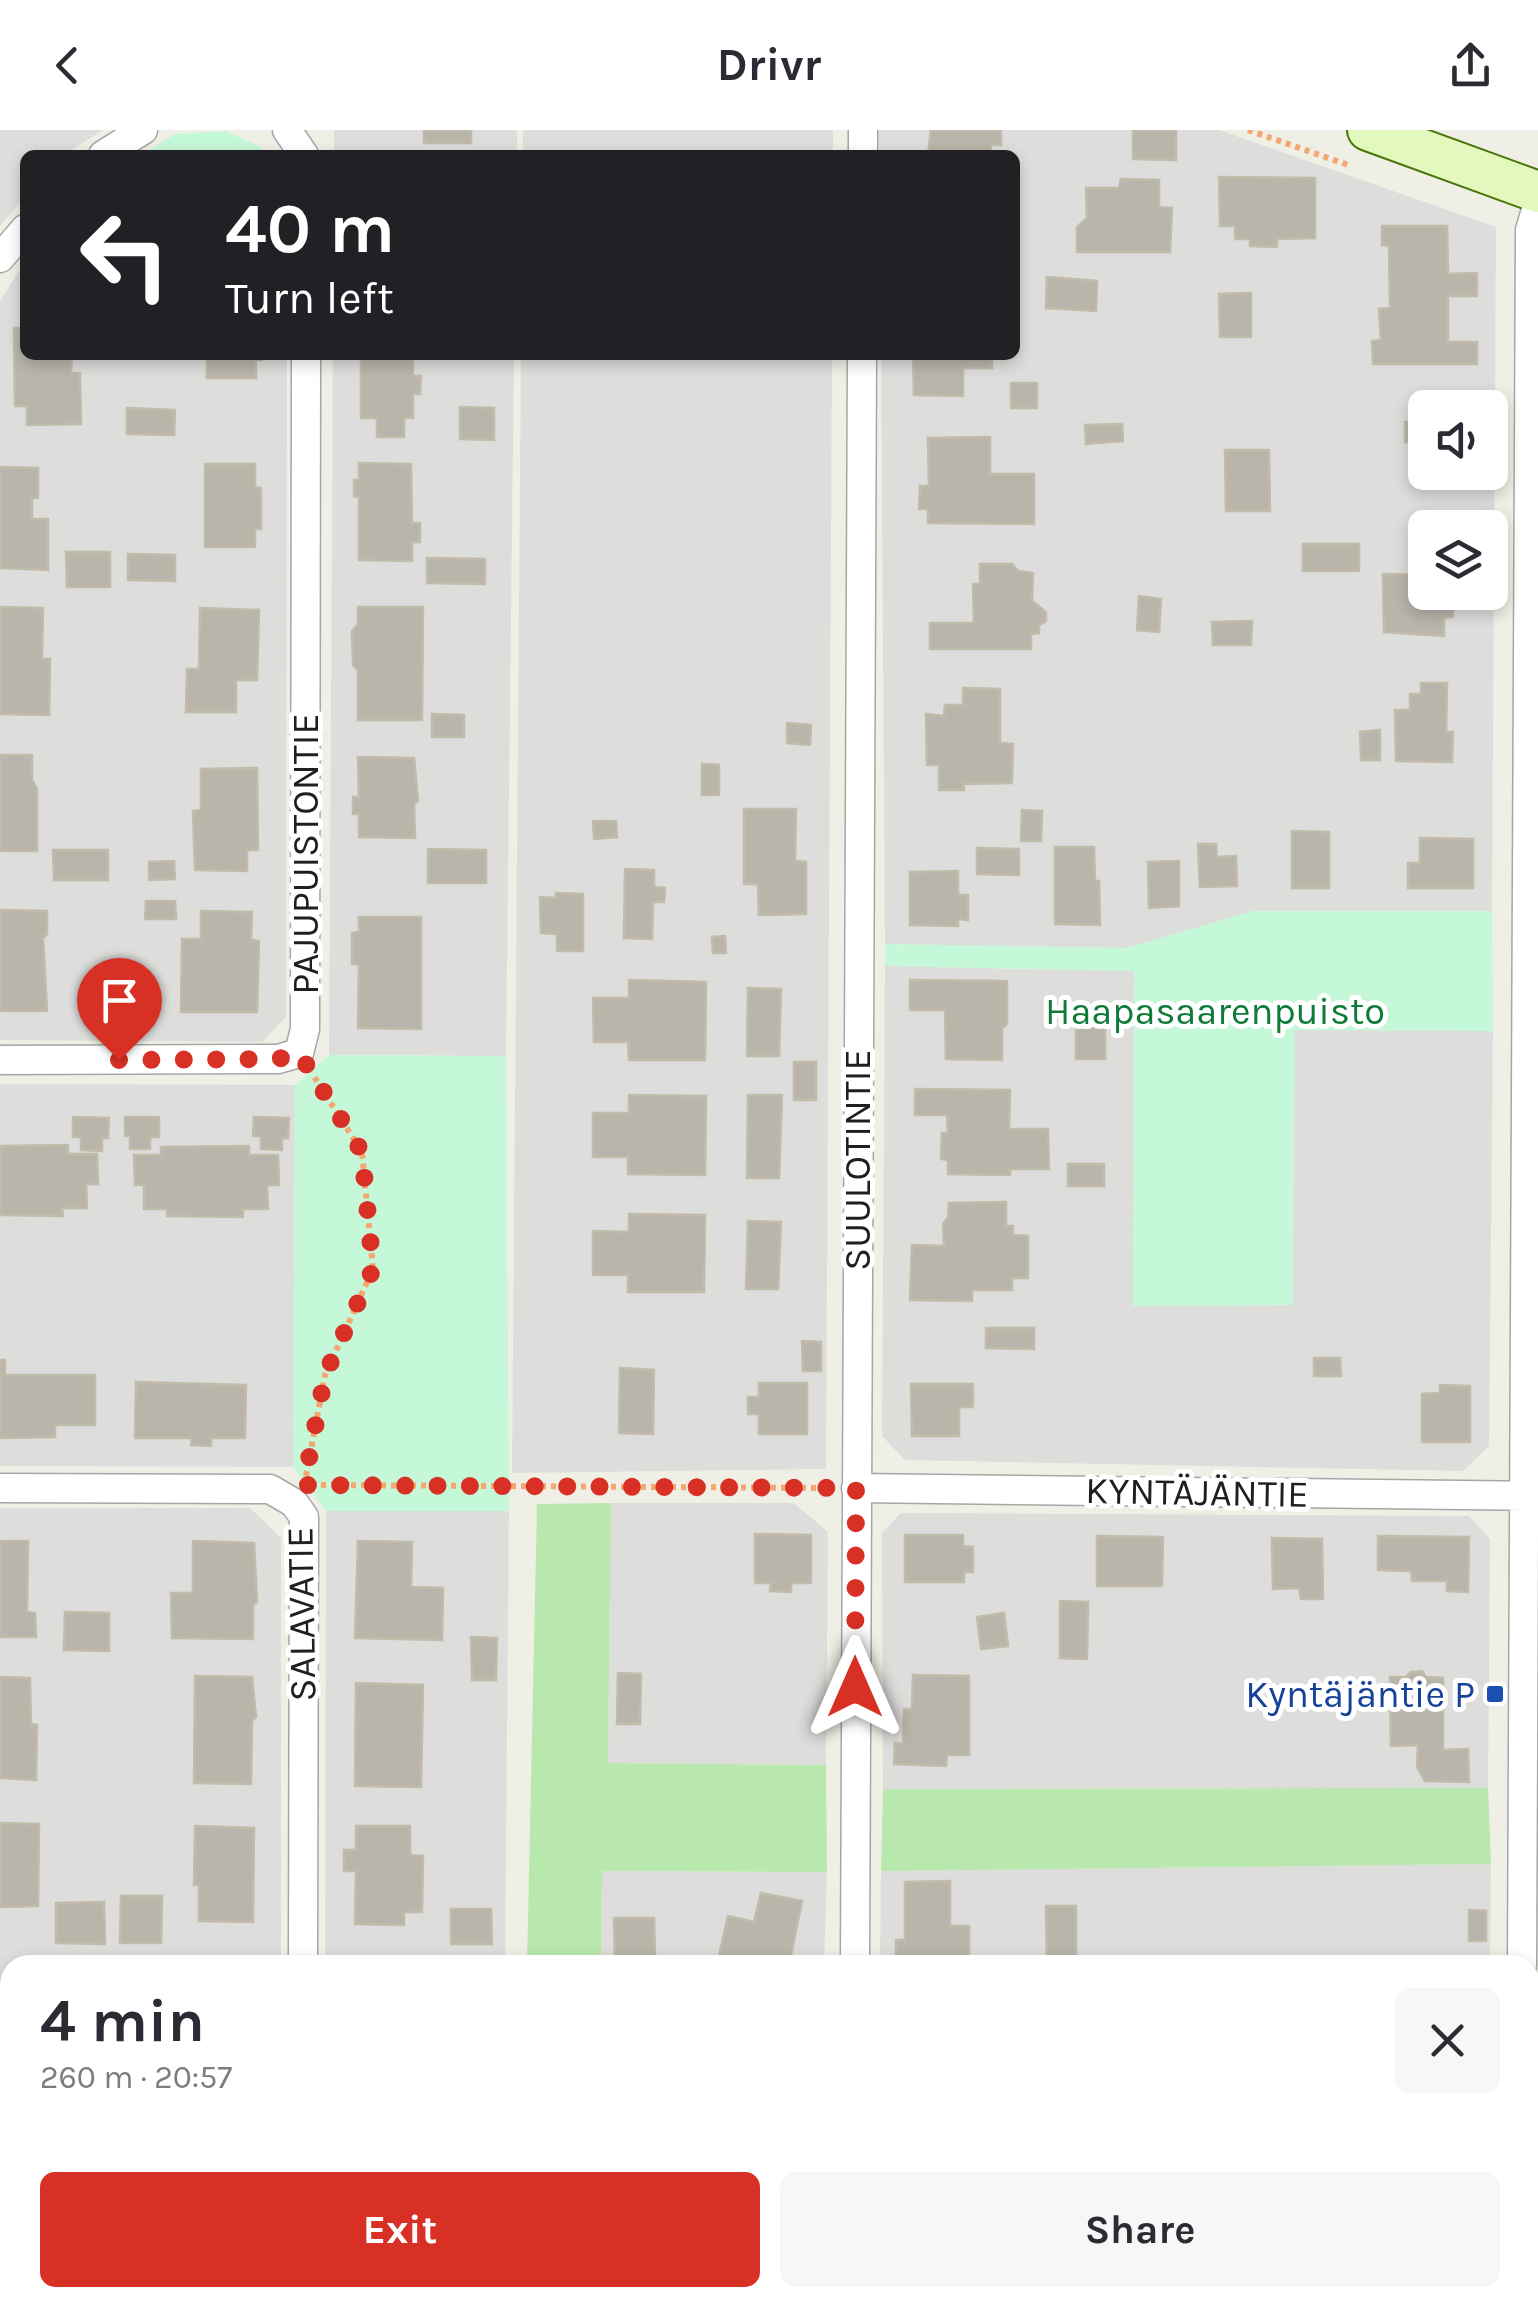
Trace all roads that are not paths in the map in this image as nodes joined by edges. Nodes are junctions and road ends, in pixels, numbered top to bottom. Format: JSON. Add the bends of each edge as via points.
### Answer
{"nodes":[{"id":1,"x":143,"y":130,"type":"edge"},
{"id":2,"x":1368,"y":130,"type":"edge"},
{"id":3,"x":111,"y":150,"type":"edge"},
{"id":4,"x":1538,"y":192,"type":"edge"},
{"id":5,"x":1538,"y":202,"type":"edge"},
{"id":6,"x":20,"y":235,"type":"edge"},
{"id":7,"x":0,"y":258,"type":"edge"},
{"id":8,"x":306,"y":360,"type":"edge"},
{"id":9,"x":862,"y":360,"type":"edge"},
{"id":10,"x":0,"y":1060,"type":"edge"},
{"id":11,"x":0,"y":1488,"type":"edge"},
{"id":12,"x":856,"y":1488,"type":"junction"},
{"id":13,"x":1531,"y":1496,"type":"edge"},
{"id":14,"x":303,"y":1955,"type":"edge"},
{"id":15,"x":855,"y":1955,"type":"edge"},
{"id":16,"x":1522,"y":1955,"type":"edge"}],
"edges":[{"from":1,"to":3,"type":"street"},
{"from":2,"to":4,"type":"main road"},
{"from":5,"to":13,"type":"street","via":[[1530,230]]},
{"from":6,"to":7,"type":"street"},
{"from":8,"to":10,"type":"street","name":"PAJUPUISTONTIE","via":[[305,1029],[299,1053],[278,1059]]},
{"from":9,"to":12,"type":"street","name":"SUULOTINTIE"},
{"from":11,"to":14,"type":"street","name":"SALAVATIE","via":[[270,1489],[304,1518]]},
{"from":12,"to":13,"type":"street","name":"KYNTÄJÄNTIE"},
{"from":12,"to":15,"type":"street","name":"SUULOTINTIE"},
{"from":13,"to":16,"type":"street"}]}
